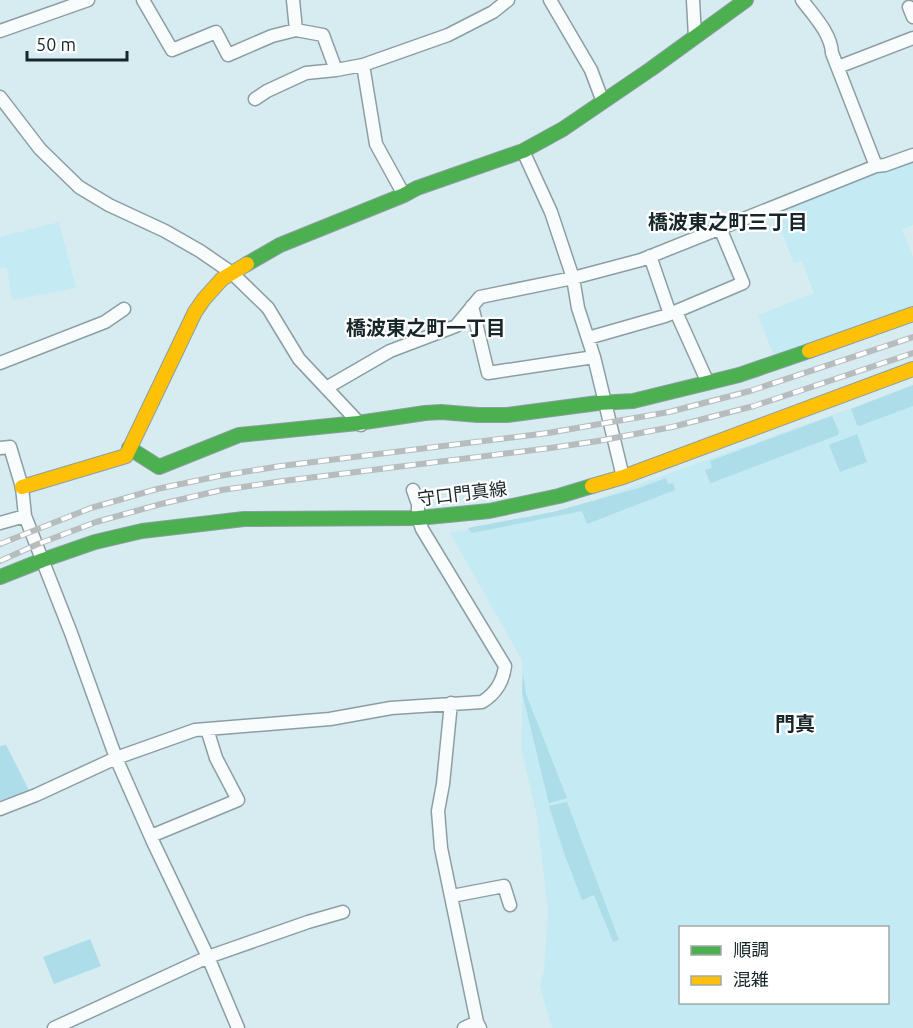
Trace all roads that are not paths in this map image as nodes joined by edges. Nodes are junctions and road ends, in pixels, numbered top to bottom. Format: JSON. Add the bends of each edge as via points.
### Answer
{"nodes":[{"id":1,"x":88,"y":0,"type":"edge"},
{"id":2,"x":143,"y":0,"type":"edge"},
{"id":3,"x":293,"y":0,"type":"edge"},
{"id":4,"x":508,"y":0,"type":"edge"},
{"id":5,"x":550,"y":0,"type":"edge"},
{"id":6,"x":693,"y":0,"type":"edge"},
{"id":7,"x":746,"y":0,"type":"edge"},
{"id":8,"x":802,"y":0,"type":"edge"},
{"id":9,"x":296,"y":30,"type":"junction"},
{"id":10,"x":0,"y":31,"type":"edge"},
{"id":11,"x":695,"y":37,"type":"junction"},
{"id":12,"x":913,"y":38,"type":"edge"},
{"id":13,"x":363,"y":65,"type":"junction"},
{"id":14,"x":838,"y":67,"type":"junction"},
{"id":15,"x":336,"y":70,"type":"junction"},
{"id":16,"x":0,"y":97,"type":"edge"},
{"id":17,"x":255,"y":99,"type":"dead end"},
{"id":18,"x":603,"y":102,"type":"junction"},
{"id":19,"x":523,"y":151,"type":"junction"},
{"id":20,"x":913,"y":155,"type":"edge"},
{"id":21,"x":876,"y":166,"type":"junction"},
{"id":22,"x":404,"y":195,"type":"junction"},
{"id":23,"x":720,"y":228,"type":"junction"},
{"id":24,"x":650,"y":256,"type":"junction"},
{"id":25,"x":232,"y":273,"type":"junction"},
{"id":26,"x":573,"y":278,"type":"junction"},
{"id":27,"x":472,"y":306,"type":"junction"},
{"id":28,"x":124,"y":309,"type":"dead end"},
{"id":29,"x":673,"y":313,"type":"junction"},
{"id":30,"x":913,"y":314,"type":"edge"},
{"id":31,"x":588,"y":338,"type":"junction"},
{"id":32,"x":594,"y":357,"type":"junction"},
{"id":33,"x":0,"y":363,"type":"edge"},
{"id":34,"x":913,"y":369,"type":"edge"},
{"id":35,"x":708,"y":384,"type":"junction"},
{"id":36,"x":326,"y":388,"type":"junction"},
{"id":37,"x":605,"y":402,"type":"junction"},
{"id":38,"x":362,"y":426,"type":"junction"},
{"id":39,"x":5,"y":447,"type":"edge"},
{"id":40,"x":129,"y":448,"type":"junction"},
{"id":41,"x":623,"y":477,"type":"junction"},
{"id":42,"x":22,"y":488,"type":"junction"},
{"id":43,"x":413,"y":490,"type":"dead end"},
{"id":44,"x":25,"y":516,"type":"junction"},
{"id":45,"x":418,"y":518,"type":"junction"},
{"id":46,"x":0,"y":523,"type":"edge"},
{"id":47,"x":43,"y":560,"type":"junction"},
{"id":48,"x":0,"y":577,"type":"edge"},
{"id":49,"x":451,"y":703,"type":"junction"},
{"id":50,"x":207,"y":729,"type":"junction"},
{"id":51,"x":116,"y":758,"type":"junction"},
{"id":52,"x":0,"y":809,"type":"edge"},
{"id":53,"x":151,"y":836,"type":"junction"},
{"id":54,"x":452,"y":896,"type":"junction"},
{"id":55,"x":510,"y":905,"type":"dead end"},
{"id":56,"x":343,"y":912,"type":"dead end"},
{"id":57,"x":208,"y":957,"type":"junction"},
{"id":58,"x":478,"y":1025,"type":"edge"},
{"id":59,"x":54,"y":1028,"type":"edge"},
{"id":60,"x":238,"y":1028,"type":"edge"},
{"id":61,"x":464,"y":1028,"type":"edge"}],
"edges":[{"from":1,"to":10,"type":"street"},
{"from":2,"to":9,"type":"street","via":[[172,50],[216,32],[228,55]]},
{"from":3,"to":9,"type":"street"},
{"from":4,"to":13,"type":"street","via":[[494,12],[448,35]]},
{"from":5,"to":18,"type":"street","via":[[591,70]]},
{"from":6,"to":11,"type":"street"},
{"from":7,"to":11,"type":"street"},
{"from":8,"to":14,"type":"street","via":[[825,32]]},
{"from":9,"to":15,"type":"street","via":[[323,35]]},
{"from":11,"to":18,"type":"street"},
{"from":12,"to":14,"type":"street"},
{"from":13,"to":15,"type":"street"},
{"from":13,"to":22,"type":"street","via":[[376,144]]},
{"from":14,"to":21,"type":"street"},
{"from":15,"to":17,"type":"street","via":[[306,73]]},
{"from":16,"to":25,"type":"street","via":[[40,149],[79,187],[200,250]]},
{"from":18,"to":19,"type":"street"},
{"from":19,"to":22,"type":"street"},
{"from":19,"to":26,"type":"street","via":[[551,212]]},
{"from":20,"to":21,"type":"street"},
{"from":21,"to":23,"type":"street"},
{"from":22,"to":25,"type":"street","via":[[280,245]]},
{"from":23,"to":24,"type":"street"},
{"from":23,"to":29,"type":"street","via":[[742,283]]},
{"from":24,"to":26,"type":"street"},
{"from":24,"to":29,"type":"street"},
{"from":25,"to":36,"type":"street","via":[[267,308],[299,359]]},
{"from":25,"to":40,"type":"street","via":[[222,279],[195,312]]},
{"from":26,"to":27,"type":"street","via":[[480,297]]},
{"from":26,"to":31,"type":"street"},
{"from":27,"to":32,"type":"street","via":[[488,373]]},
{"from":27,"to":36,"type":"street","via":[[456,326],[390,351]]},
{"from":28,"to":33,"type":"street","via":[[105,322]]},
{"from":29,"to":31,"type":"street"},
{"from":29,"to":35,"type":"street"},
{"from":30,"to":35,"type":"street"},
{"from":31,"to":32,"type":"street"},
{"from":32,"to":37,"type":"street"},
{"from":34,"to":41,"type":"street","name":"守口門真線"},
{"from":35,"to":37,"type":"street","via":[[633,401]]},
{"from":36,"to":38,"type":"street"},
{"from":37,"to":38,"type":"street","via":[[507,415],[425,413]]},
{"from":37,"to":41,"type":"street"},
{"from":38,"to":40,"type":"street","via":[[239,435],[159,467]]},
{"from":39,"to":42,"type":"street"},
{"from":40,"to":42,"type":"street","via":[[126,456]]},
{"from":41,"to":45,"type":"street","name":"守口門真線","via":[[489,511]]},
{"from":42,"to":44,"type":"street"},
{"from":43,"to":45,"type":"street"},
{"from":44,"to":46,"type":"street"},
{"from":44,"to":47,"type":"street"},
{"from":45,"to":47,"type":"street","name":"守口門真線","via":[[244,519],[194,524],[95,542]]},
{"from":45,"to":49,"type":"street","via":[[505,666],[493,695],[482,702]]},
{"from":47,"to":48,"type":"street","name":"守口門真線"},
{"from":47,"to":51,"type":"street"},
{"from":49,"to":50,"type":"street","via":[[330,719]]},
{"from":49,"to":54,"type":"street","via":[[438,811],[441,848]]},
{"from":50,"to":51,"type":"street"},
{"from":50,"to":53,"type":"street","via":[[216,758],[238,800]]},
{"from":51,"to":52,"type":"street"},
{"from":51,"to":53,"type":"street"},
{"from":53,"to":57,"type":"street"},
{"from":54,"to":55,"type":"street","via":[[504,886]]},
{"from":54,"to":58,"type":"street"},
{"from":56,"to":57,"type":"street"},
{"from":57,"to":59,"type":"street"},
{"from":57,"to":60,"type":"street"},
{"from":58,"to":61,"type":"street"}]}
